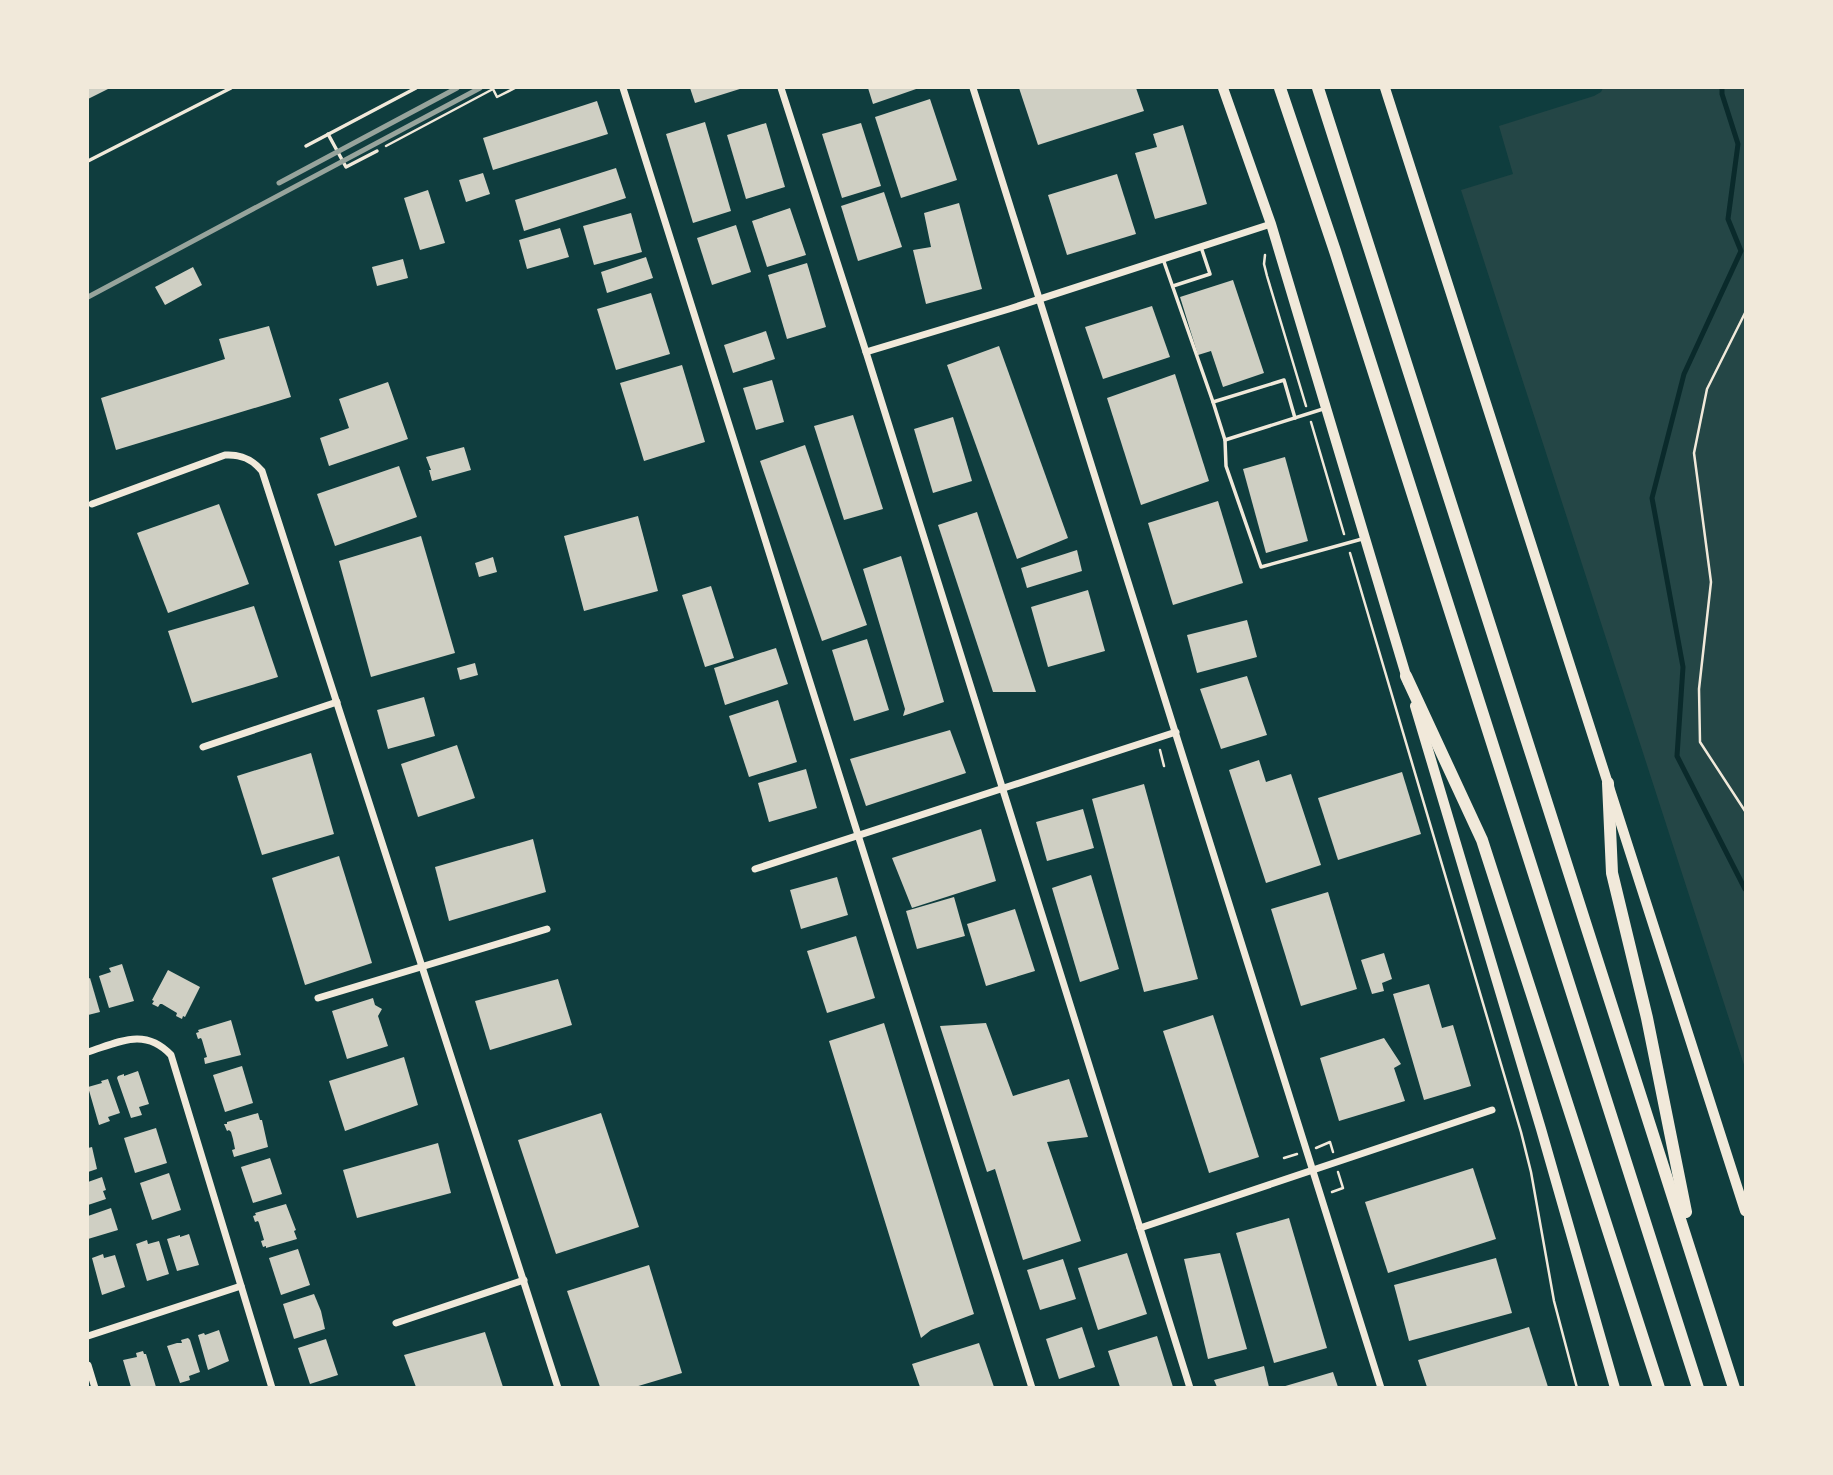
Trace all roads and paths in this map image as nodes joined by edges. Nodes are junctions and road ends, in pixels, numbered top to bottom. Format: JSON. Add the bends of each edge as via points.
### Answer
{"nodes":[{"id":1,"x":231,"y":88,"type":"edge"},
{"id":2,"x":416,"y":88,"type":"edge"},
{"id":3,"x":515,"y":88,"type":"edge"},
{"id":4,"x":623,"y":88,"type":"edge"},
{"id":5,"x":781,"y":88,"type":"edge"},
{"id":6,"x":973,"y":88,"type":"edge"},
{"id":7,"x":1223,"y":88,"type":"edge"},
{"id":8,"x":1280,"y":88,"type":"edge"},
{"id":9,"x":1318,"y":88,"type":"edge"},
{"id":10,"x":1385,"y":88,"type":"edge"},
{"id":11,"x":328,"y":134,"type":"junction"},
{"id":12,"x":306,"y":146,"type":"dead end"},
{"id":13,"x":377,"y":151,"type":"joint"},
{"id":14,"x":88,"y":161,"type":"edge"},
{"id":15,"x":1271,"y":224,"type":"junction"},
{"id":16,"x":1201,"y":247,"type":"junction"},
{"id":17,"x":1163,"y":259,"type":"junction"},
{"id":18,"x":1264,"y":264,"type":"dead end"},
{"id":19,"x":1172,"y":286,"type":"junction"},
{"id":20,"x":1040,"y":298,"type":"junction"},
{"id":21,"x":1745,"y":313,"type":"edge"},
{"id":22,"x":866,"y":352,"type":"junction"},
{"id":23,"x":1301,"y":391,"type":"dead end"},
{"id":24,"x":1213,"y":402,"type":"junction"},
{"id":25,"x":1326,"y":408,"type":"junction"},
{"id":26,"x":1295,"y":418,"type":"junction"},
{"id":27,"x":1313,"y":430,"type":"dead end"},
{"id":28,"x":1225,"y":440,"type":"junction"},
{"id":29,"x":92,"y":504,"type":"dead end"},
{"id":30,"x":1343,"y":531,"type":"dead end"},
{"id":31,"x":1365,"y":538,"type":"junction"},
{"id":32,"x":1350,"y":555,"type":"dead end"},
{"id":33,"x":1406,"y":676,"type":"junction"},
{"id":34,"x":337,"y":702,"type":"junction"},
{"id":35,"x":1176,"y":732,"type":"junction"},
{"id":36,"x":203,"y":747,"type":"dead end"},
{"id":37,"x":1608,"y":783,"type":"junction"},
{"id":38,"x":1003,"y":789,"type":"junction"},
{"id":39,"x":1745,"y":811,"type":"edge"},
{"id":40,"x":859,"y":835,"type":"junction"},
{"id":41,"x":755,"y":869,"type":"dead end"},
{"id":42,"x":547,"y":929,"type":"dead end"},
{"id":43,"x":422,"y":967,"type":"junction"},
{"id":44,"x":318,"y":998,"type":"dead end"},
{"id":45,"x":88,"y":1052,"type":"edge"},
{"id":46,"x":1492,"y":1110,"type":"dead end"},
{"id":47,"x":1312,"y":1169,"type":"junction"},
{"id":48,"x":1745,"y":1211,"type":"edge"},
{"id":49,"x":1140,"y":1228,"type":"junction"},
{"id":50,"x":1698,"y":1274,"type":"junction"},
{"id":51,"x":524,"y":1280,"type":"junction"},
{"id":52,"x":241,"y":1286,"type":"junction"},
{"id":53,"x":396,"y":1323,"type":"dead end"},
{"id":54,"x":88,"y":1336,"type":"edge"},
{"id":55,"x":88,"y":1365,"type":"edge"},
{"id":56,"x":95,"y":1388,"type":"edge"},
{"id":57,"x":272,"y":1388,"type":"edge"},
{"id":58,"x":558,"y":1388,"type":"edge"},
{"id":59,"x":1032,"y":1388,"type":"edge"},
{"id":60,"x":1190,"y":1388,"type":"edge"},
{"id":61,"x":1381,"y":1388,"type":"edge"},
{"id":62,"x":1577,"y":1388,"type":"edge"},
{"id":63,"x":1615,"y":1388,"type":"edge"},
{"id":64,"x":1659,"y":1388,"type":"edge"},
{"id":65,"x":1698,"y":1388,"type":"edge"},
{"id":66,"x":1734,"y":1388,"type":"edge"}],
"edges":[{"from":1,"to":14,"type":"lane"},
{"from":2,"to":11,"type":"lane"},
{"from":3,"to":13,"type":"path","via":[[497,97],[493,89]]},
{"from":4,"to":40,"type":"street"},
{"from":5,"to":22,"type":"street"},
{"from":6,"to":20,"type":"street"},
{"from":7,"to":15,"type":"main road"},
{"from":8,"to":65,"type":"highway"},
{"from":9,"to":50,"type":"highway"},
{"from":10,"to":37,"type":"main road"},
{"from":11,"to":12,"type":"lane"},
{"from":11,"to":13,"type":"lane","via":[[346,167]]},
{"from":15,"to":16,"type":"street"},
{"from":15,"to":25,"type":"main road"},
{"from":16,"to":17,"type":"street"},
{"from":16,"to":19,"type":"lane","via":[[1210,274]]},
{"from":17,"to":19,"type":"lane"},
{"from":17,"to":20,"type":"street"},
{"from":18,"to":23,"type":"path"},
{"from":19,"to":24,"type":"lane"},
{"from":20,"to":22,"type":"street"},
{"from":20,"to":35,"type":"street"},
{"from":21,"to":39,"type":"path","via":[[1707,389],[1694,453],[1711,582],[1699,689],[1700,742]]},
{"from":22,"to":38,"type":"street"},
{"from":24,"to":26,"type":"lane","via":[[1284,380]]},
{"from":24,"to":28,"type":"lane"},
{"from":25,"to":26,"type":"lane"},
{"from":25,"to":31,"type":"main road"},
{"from":26,"to":28,"type":"lane"},
{"from":27,"to":30,"type":"path"},
{"from":28,"to":31,"type":"lane","via":[[1226,466],[1261,567]]},
{"from":29,"to":34,"type":"street","via":[[225,456],[248,458],[262,471]]},
{"from":31,"to":33,"type":"main road"},
{"from":32,"to":62,"type":"path","via":[[1521,1132],[1556,1311]]},
{"from":33,"to":63,"type":"main road"},
{"from":33,"to":64,"type":"highway","via":[[1482,840]]},
{"from":34,"to":36,"type":"street"},
{"from":34,"to":43,"type":"street"},
{"from":35,"to":38,"type":"street"},
{"from":35,"to":47,"type":"street"},
{"from":37,"to":48,"type":"main road"},
{"from":37,"to":50,"type":"highway","via":[[1612,873],[1647,1018]]},
{"from":38,"to":40,"type":"street"},
{"from":38,"to":49,"type":"street"},
{"from":40,"to":41,"type":"street"},
{"from":40,"to":59,"type":"street"},
{"from":42,"to":43,"type":"street"},
{"from":43,"to":44,"type":"street"},
{"from":43,"to":51,"type":"street"},
{"from":45,"to":52,"type":"street","via":[[140,1038],[153,1041],[171,1055]]},
{"from":46,"to":47,"type":"street"},
{"from":47,"to":49,"type":"street"},
{"from":47,"to":61,"type":"street"},
{"from":49,"to":60,"type":"street"},
{"from":50,"to":66,"type":"highway"},
{"from":51,"to":53,"type":"street"},
{"from":51,"to":58,"type":"street"},
{"from":52,"to":54,"type":"street"},
{"from":52,"to":57,"type":"street"},
{"from":55,"to":56,"type":"street"}]}
